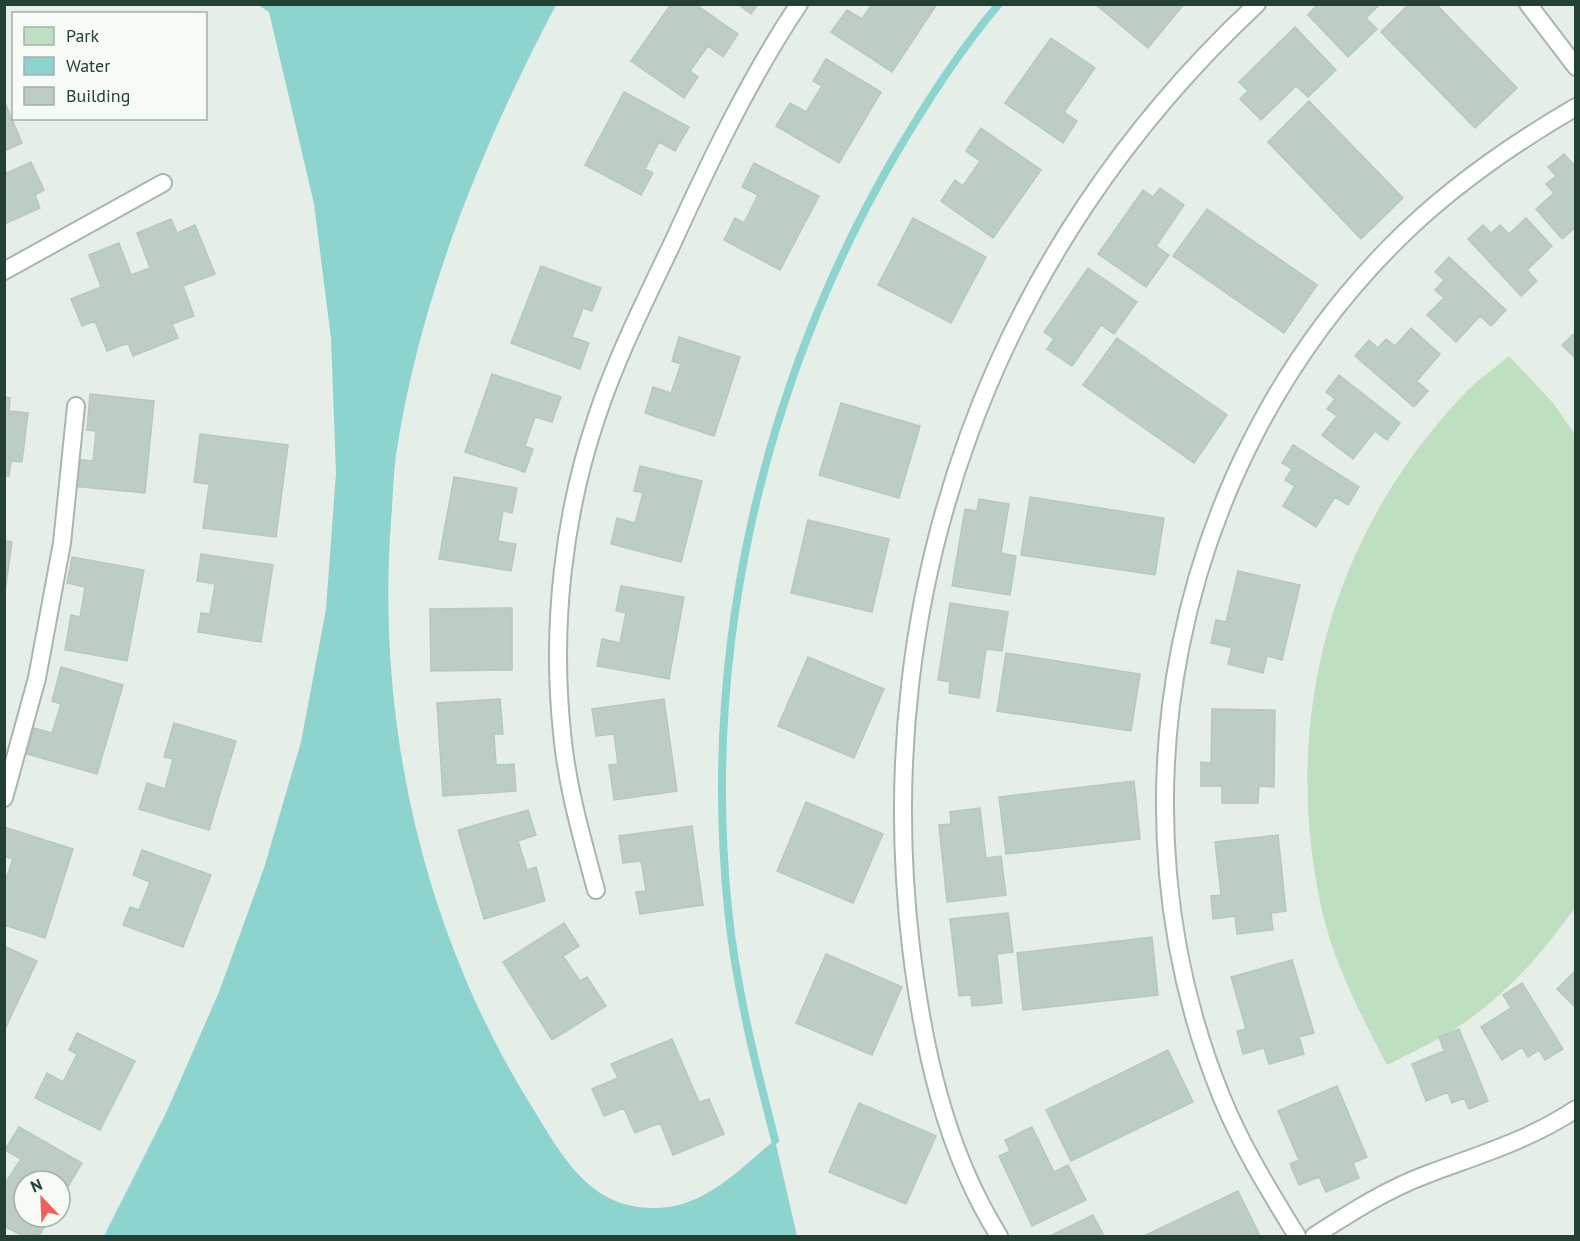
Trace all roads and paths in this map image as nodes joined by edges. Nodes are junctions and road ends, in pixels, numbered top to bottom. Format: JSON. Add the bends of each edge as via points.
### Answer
{"nodes":[{"id":1,"x":799,"y":4,"type":"edge"},
{"id":2,"x":1257,"y":4,"type":"edge"},
{"id":3,"x":1528,"y":4,"type":"edge"},
{"id":4,"x":1575,"y":67,"type":"edge"},
{"id":5,"x":1575,"y":107,"type":"edge"},
{"id":6,"x":163,"y":183,"type":"dead end"},
{"id":7,"x":4,"y":271,"type":"edge"},
{"id":8,"x":76,"y":406,"type":"dead end"},
{"id":9,"x":5,"y":792,"type":"edge"},
{"id":10,"x":596,"y":890,"type":"dead end"},
{"id":11,"x":1575,"y":1109,"type":"edge"},
{"id":12,"x":999,"y":1236,"type":"edge"},
{"id":13,"x":1297,"y":1236,"type":"edge"},
{"id":14,"x":1314,"y":1236,"type":"edge"}],
"edges":[{"from":1,"to":10,"type":"lane","via":[[715,150],[632,330],[597,416],[575,493],[562,572],[558,653],[562,733],[575,813]]},
{"from":2,"to":12,"type":"lane","via":[[1213,45],[1137,132],[1070,226],[1014,327],[973,422],[934,542],[912,654],[902,769],[904,884],[917,998],[933,1077],[958,1154]]},
{"from":3,"to":4,"type":"lane"},
{"from":5,"to":13,"type":"lane","via":[[1522,139],[1454,189],[1392,245],[1336,308],[1287,376],[1246,449],[1213,526],[1188,606],[1172,688],[1164,771],[1166,855],[1176,938],[1195,1020],[1222,1098],[1259,1174]]},
{"from":6,"to":7,"type":"lane"},
{"from":8,"to":9,"type":"lane","via":[[62,543],[37,678]]},
{"from":11,"to":14,"type":"lane","via":[[1494,1152],[1426,1175],[1383,1195]]}]}
